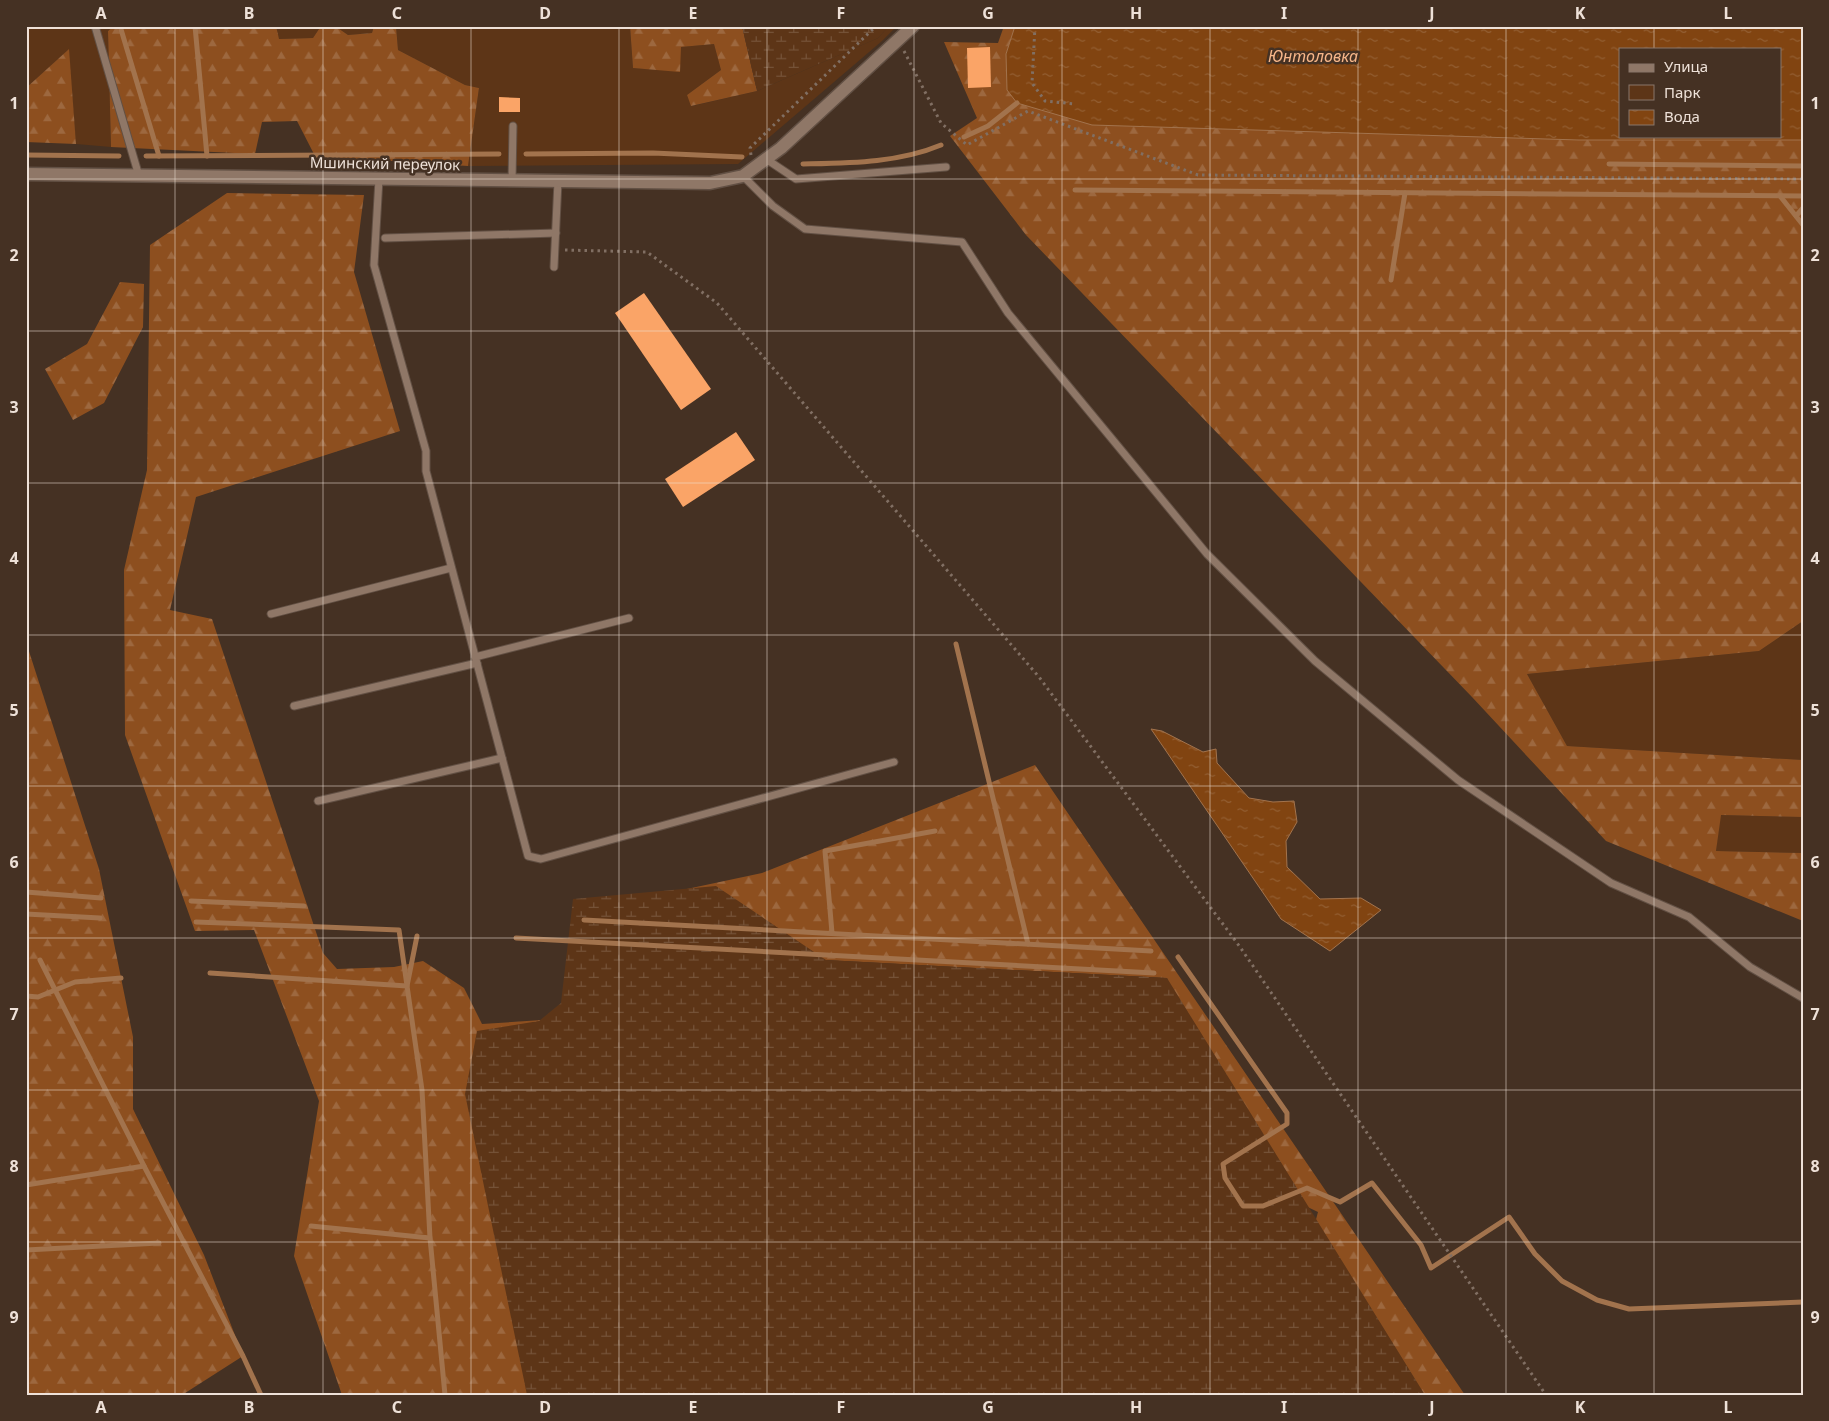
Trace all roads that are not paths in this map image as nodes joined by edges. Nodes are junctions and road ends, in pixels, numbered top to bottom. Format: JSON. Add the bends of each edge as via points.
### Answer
{"nodes":[{"id":1,"x":95,"y":26,"type":"edge"},
{"id":2,"x":912,"y":26,"type":"edge"},
{"id":3,"x":513,"y":126,"type":"dead end"},
{"id":4,"x":766,"y":159,"type":"junction"},
{"id":5,"x":946,"y":167,"type":"dead end"},
{"id":6,"x":26,"y":174,"type":"edge"},
{"id":7,"x":139,"y":176,"type":"junction"},
{"id":8,"x":743,"y":176,"type":"junction"},
{"id":9,"x":379,"y":179,"type":"junction"},
{"id":10,"x":512,"y":181,"type":"junction"},
{"id":11,"x":558,"y":181,"type":"junction"},
{"id":12,"x":556,"y":233,"type":"junction"},
{"id":13,"x":385,"y":238,"type":"dead end"},
{"id":14,"x":554,"y":267,"type":"dead end"},
{"id":15,"x":451,"y":568,"type":"junction"},
{"id":16,"x":271,"y":614,"type":"dead end"},
{"id":17,"x":629,"y":618,"type":"dead end"},
{"id":18,"x":476,"y":660,"type":"junction"},
{"id":19,"x":294,"y":706,"type":"dead end"},
{"id":20,"x":502,"y":758,"type":"junction"},
{"id":21,"x":894,"y":762,"type":"dead end"},
{"id":22,"x":318,"y":800,"type":"dead end"},
{"id":23,"x":1803,"y":998,"type":"edge"}],
"edges":[{"from":1,"to":7,"type":"lane"},
{"from":2,"to":4,"type":"street"},
{"from":3,"to":10,"type":"lane"},
{"from":4,"to":5,"type":"lane","via":[[796,179]]},
{"from":4,"to":8,"type":"street"},
{"from":6,"to":7,"type":"street","name":"Мшинский переулок"},
{"from":7,"to":9,"type":"street","name":"Мшинский переулок"},
{"from":8,"to":11,"type":"street","name":"Мшинский переулок","via":[[710,183]]},
{"from":8,"to":23,"type":"lane","via":[[773,206],[805,229],[962,242],[1008,313],[1207,554],[1314,661],[1458,780],[1611,883],[1690,918],[1750,967]]},
{"from":9,"to":10,"type":"street","name":"Мшинский переулок"},
{"from":9,"to":15,"type":"lane","via":[[374,265],[426,450],[426,471]]},
{"from":10,"to":11,"type":"street","name":"Мшинский переулок"},
{"from":11,"to":12,"type":"lane"},
{"from":12,"to":13,"type":"lane"},
{"from":12,"to":14,"type":"lane"},
{"from":15,"to":16,"type":"lane"},
{"from":15,"to":18,"type":"lane"},
{"from":17,"to":18,"type":"lane"},
{"from":18,"to":19,"type":"lane"},
{"from":18,"to":20,"type":"lane"},
{"from":20,"to":21,"type":"lane","via":[[528,856],[541,859]]},
{"from":20,"to":22,"type":"lane"}]}
